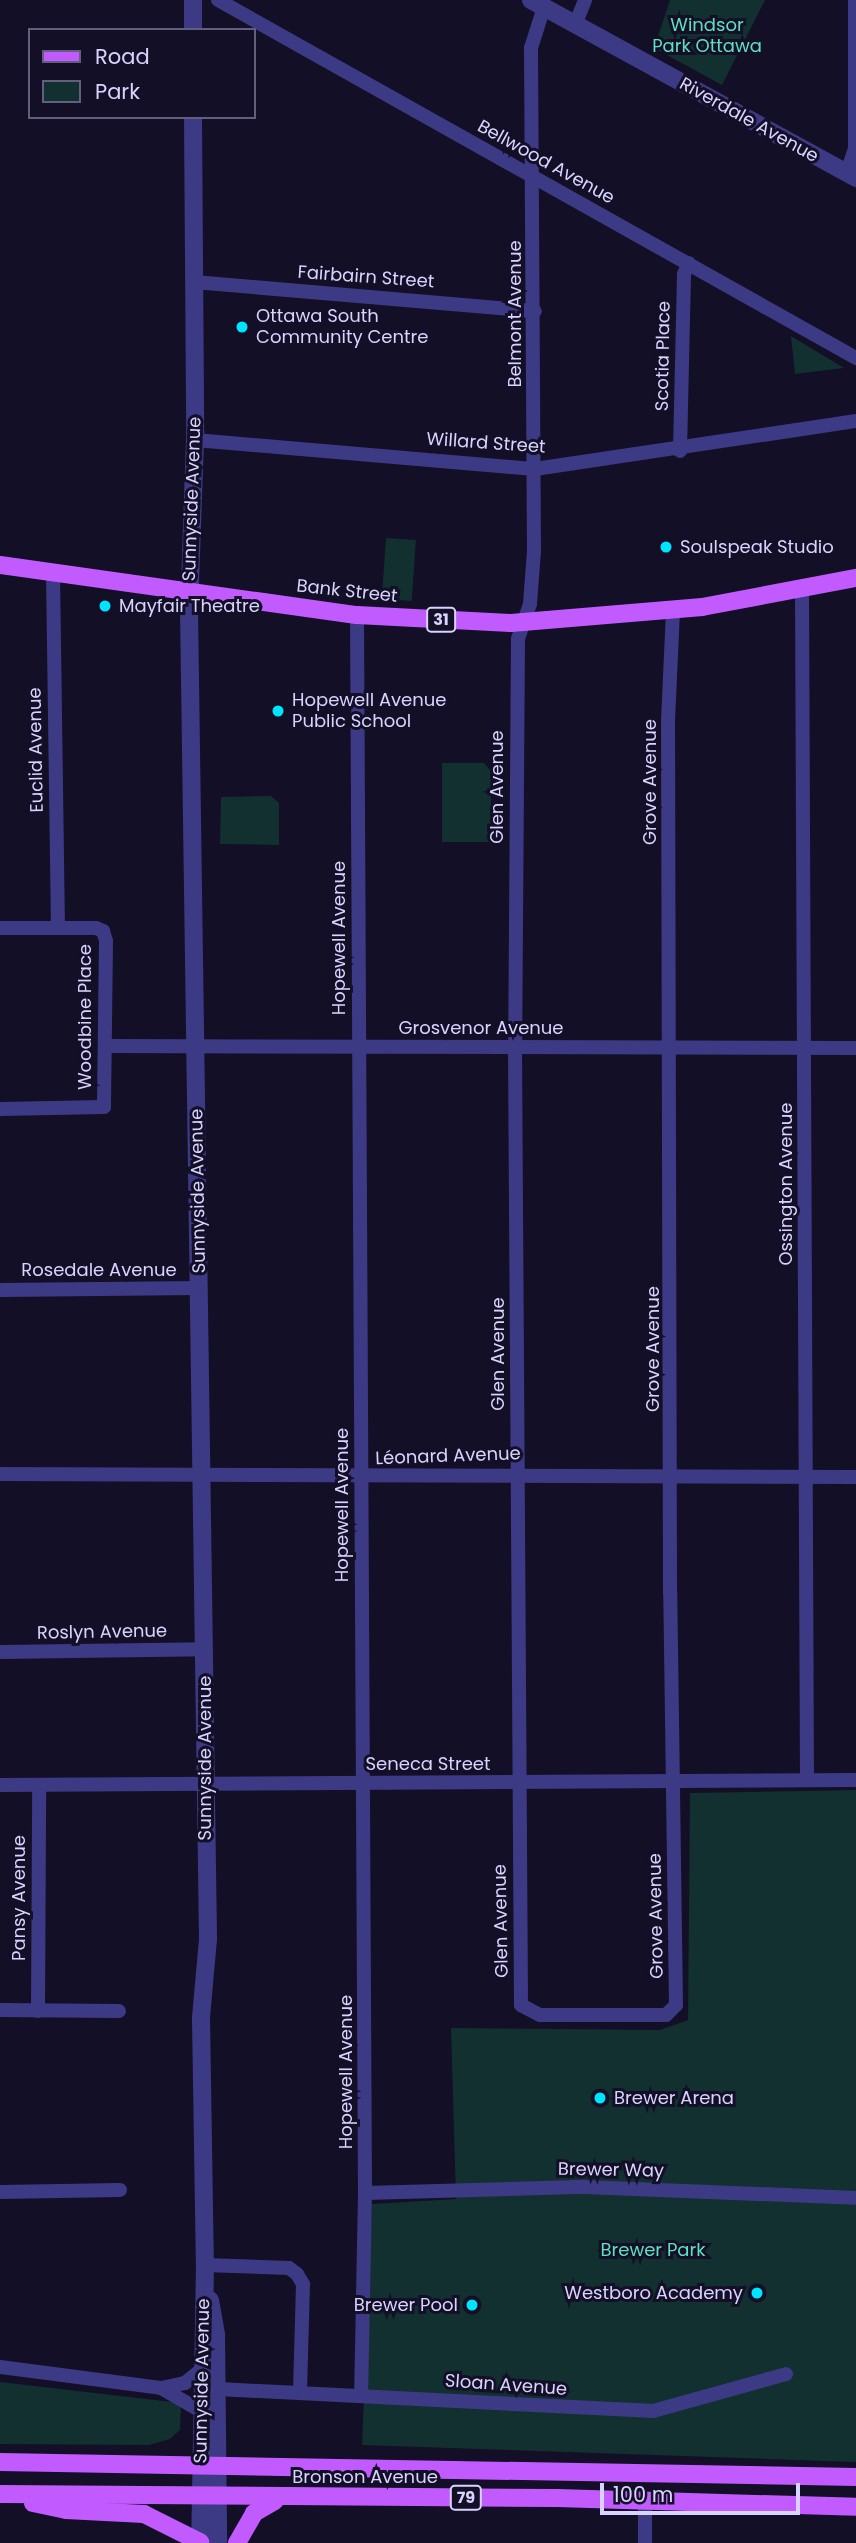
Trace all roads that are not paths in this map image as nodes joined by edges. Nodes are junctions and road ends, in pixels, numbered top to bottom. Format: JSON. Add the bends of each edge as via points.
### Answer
{"nodes":[{"id":1,"x":193,"y":0,"type":"edge"},
{"id":2,"x":218,"y":0,"type":"edge"},
{"id":3,"x":585,"y":0,"type":"edge"},
{"id":4,"x":855,"y":0,"type":"edge"},
{"id":5,"x":538,"y":4,"type":"edge"},
{"id":6,"x":575,"y":25,"type":"junction"},
{"id":7,"x":193,"y":28,"type":"edge"},
{"id":8,"x":193,"y":119,"type":"edge"},
{"id":9,"x":851,"y":175,"type":"edge"},
{"id":10,"x":533,"y":177,"type":"junction"},
{"id":11,"x":689,"y":263,"type":"junction"},
{"id":12,"x":194,"y":282,"type":"junction"},
{"id":13,"x":535,"y":310,"type":"junction"},
{"id":14,"x":856,"y":358,"type":"edge"},
{"id":15,"x":856,"y":421,"type":"edge"},
{"id":16,"x":195,"y":440,"type":"junction"},
{"id":17,"x":680,"y":451,"type":"junction"},
{"id":18,"x":535,"y":469,"type":"junction"},
{"id":19,"x":0,"y":565,"type":"edge"},
{"id":20,"x":53,"y":572,"type":"junction"},
{"id":21,"x":856,"y":578,"type":"edge"},
{"id":22,"x":802,"y":588,"type":"junction"},
{"id":23,"x":190,"y":592,"type":"junction"},
{"id":24,"x":673,"y":611,"type":"junction"},
{"id":25,"x":357,"y":615,"type":"junction"},
{"id":26,"x":525,"y":623,"type":"junction"},
{"id":27,"x":0,"y":928,"type":"edge"},
{"id":28,"x":58,"y":928,"type":"junction"},
{"id":29,"x":106,"y":1046,"type":"junction"},
{"id":30,"x":359,"y":1047,"type":"junction"},
{"id":31,"x":515,"y":1047,"type":"junction"},
{"id":32,"x":670,"y":1047,"type":"junction"},
{"id":33,"x":806,"y":1048,"type":"junction"},
{"id":34,"x":856,"y":1048,"type":"edge"},
{"id":35,"x":196,"y":1049,"type":"junction"},
{"id":36,"x":0,"y":1109,"type":"edge"},
{"id":37,"x":199,"y":1288,"type":"junction"},
{"id":38,"x":0,"y":1290,"type":"edge"},
{"id":39,"x":203,"y":1472,"type":"junction"},
{"id":40,"x":518,"y":1473,"type":"junction"},
{"id":41,"x":0,"y":1474,"type":"edge"},
{"id":42,"x":673,"y":1476,"type":"junction"},
{"id":43,"x":856,"y":1477,"type":"edge"},
{"id":44,"x":362,"y":1478,"type":"junction"},
{"id":45,"x":806,"y":1479,"type":"junction"},
{"id":46,"x":205,"y":1649,"type":"junction"},
{"id":47,"x":0,"y":1652,"type":"edge"},
{"id":48,"x":807,"y":1779,"type":"junction"},
{"id":49,"x":856,"y":1780,"type":"edge"},
{"id":50,"x":673,"y":1782,"type":"junction"},
{"id":51,"x":517,"y":1783,"type":"junction"},
{"id":52,"x":205,"y":1784,"type":"junction"},
{"id":53,"x":360,"y":1784,"type":"junction"},
{"id":54,"x":0,"y":1785,"type":"edge"},
{"id":55,"x":39,"y":1785,"type":"junction"},
{"id":56,"x":0,"y":2010,"type":"edge"},
{"id":57,"x":38,"y":2011,"type":"junction"},
{"id":58,"x":119,"y":2011,"type":"dead end"},
{"id":59,"x":599,"y":2015,"type":"joint"},
{"id":60,"x":120,"y":2190,"type":"dead end"},
{"id":61,"x":0,"y":2192,"type":"edge"},
{"id":62,"x":365,"y":2193,"type":"junction"},
{"id":63,"x":856,"y":2198,"type":"edge"},
{"id":64,"x":205,"y":2265,"type":"junction"},
{"id":65,"x":0,"y":2367,"type":"edge"},
{"id":66,"x":201,"y":2370,"type":"junction"},
{"id":67,"x":786,"y":2374,"type":"dead end"},
{"id":68,"x":161,"y":2388,"type":"junction"},
{"id":69,"x":218,"y":2389,"type":"junction"},
{"id":70,"x":300,"y":2393,"type":"junction"},
{"id":71,"x":361,"y":2395,"type":"junction"},
{"id":72,"x":201,"y":2411,"type":"junction"},
{"id":73,"x":0,"y":2462,"type":"edge"},
{"id":74,"x":210,"y":2464,"type":"junction"},
{"id":75,"x":856,"y":2477,"type":"edge"},
{"id":76,"x":0,"y":2495,"type":"edge"},
{"id":77,"x":200,"y":2497,"type":"junction"},
{"id":78,"x":218,"y":2497,"type":"junction"},
{"id":79,"x":286,"y":2499,"type":"junction"},
{"id":80,"x":645,"y":2502,"type":"junction"},
{"id":81,"x":856,"y":2507,"type":"edge"},
{"id":82,"x":200,"y":2543,"type":"edge"},
{"id":83,"x":218,"y":2543,"type":"edge"},
{"id":84,"x":237,"y":2543,"type":"edge"},
{"id":85,"x":645,"y":2543,"type":"edge"}],
"edges":[{"from":1,"to":7,"type":"street"},
{"from":2,"to":10,"type":"street","name":"Bellwood Avenue"},
{"from":3,"to":6,"type":"street"},
{"from":4,"to":9,"type":"street"},
{"from":5,"to":6,"type":"street","name":"Riverdale Avenue"},
{"from":5,"to":10,"type":"street","name":"Belmont Avenue","via":[[531,48]]},
{"from":6,"to":9,"type":"street","name":"Riverdale Avenue"},
{"from":8,"to":12,"type":"street","name":"Sunnyside Avenue"},
{"from":10,"to":11,"type":"street","name":"Bellwood Avenue"},
{"from":10,"to":13,"type":"street","name":"Belmont Avenue"},
{"from":11,"to":14,"type":"street","name":"Bellwood Avenue"},
{"from":11,"to":17,"type":"street","name":"Scotia Place","via":[[684,274]]},
{"from":12,"to":13,"type":"street","name":"Fairbairn Street"},
{"from":12,"to":16,"type":"street","name":"Sunnyside Avenue"},
{"from":13,"to":18,"type":"street","name":"Belmont Avenue"},
{"from":15,"to":17,"type":"street","name":"Willard Street"},
{"from":16,"to":18,"type":"street","name":"Willard Street"},
{"from":16,"to":23,"type":"street","name":"Sunnyside Avenue"},
{"from":17,"to":18,"type":"street","name":"Willard Street"},
{"from":18,"to":26,"type":"street","name":"Belmont Avenue","via":[[534,566]]},
{"from":19,"to":20,"type":"main road","name":"Bank Street","number":"31"},
{"from":20,"to":23,"type":"main road","name":"Bank Street","number":"31"},
{"from":20,"to":28,"type":"street","name":"Euclid Avenue"},
{"from":21,"to":22,"type":"main road","name":"Bank Street","number":"31"},
{"from":22,"to":24,"type":"main road","name":"Bank Street","number":"31"},
{"from":22,"to":33,"type":"street","name":"Ossington Avenue"},
{"from":23,"to":25,"type":"main road","name":"Bank Street","number":"31"},
{"from":23,"to":35,"type":"street","name":"Sunnyside Avenue"},
{"from":24,"to":26,"type":"main road","name":"Bank Street","number":"31"},
{"from":24,"to":32,"type":"street","name":"Grove Avenue","via":[[668,721]]},
{"from":25,"to":26,"type":"main road","name":"Bank Street","number":"31"},
{"from":25,"to":30,"type":"street","name":"Hopewell Avenue"},
{"from":26,"to":31,"type":"street","name":"Glen Avenue","via":[[518,638],[517,662]]},
{"from":27,"to":28,"type":"street"},
{"from":28,"to":29,"type":"street","name":"Woodbine Place","via":[[103,931]]},
{"from":29,"to":35,"type":"street","name":"Grosvenor Avenue"},
{"from":29,"to":36,"type":"street","name":"Woodbine Place","via":[[104,1107]]},
{"from":30,"to":31,"type":"street","name":"Grosvenor Avenue"},
{"from":30,"to":35,"type":"street","name":"Grosvenor Avenue"},
{"from":30,"to":44,"type":"street","name":"Hopewell Avenue"},
{"from":31,"to":32,"type":"street","name":"Grosvenor Avenue"},
{"from":31,"to":40,"type":"street","name":"Glen Avenue"},
{"from":32,"to":33,"type":"street","name":"Grosvenor Avenue"},
{"from":32,"to":42,"type":"street","name":"Grove Avenue"},
{"from":33,"to":34,"type":"street","name":"Grosvenor Avenue"},
{"from":33,"to":45,"type":"street","name":"Ossington Avenue"},
{"from":35,"to":37,"type":"street","name":"Sunnyside Avenue"},
{"from":37,"to":38,"type":"street","name":"Rosedale Avenue"},
{"from":37,"to":39,"type":"street","name":"Sunnyside Avenue"},
{"from":39,"to":41,"type":"street","name":"Léonard Avenue"},
{"from":39,"to":44,"type":"street","name":"Léonard Avenue"},
{"from":39,"to":46,"type":"street","name":"Sunnyside Avenue"},
{"from":40,"to":42,"type":"street","name":"Léonard Avenue"},
{"from":40,"to":44,"type":"street","name":"Léonard Avenue"},
{"from":40,"to":51,"type":"street","name":"Glen Avenue"},
{"from":42,"to":45,"type":"street","name":"Léonard Avenue"},
{"from":42,"to":50,"type":"street","name":"Grove Avenue"},
{"from":43,"to":45,"type":"street","name":"Léonard Avenue"},
{"from":44,"to":53,"type":"street","name":"Hopewell Avenue"},
{"from":45,"to":48,"type":"street","name":"Ossington Avenue"},
{"from":46,"to":47,"type":"street","name":"Roslyn Avenue"},
{"from":46,"to":52,"type":"street","name":"Sunnyside Avenue"},
{"from":48,"to":49,"type":"street","name":"Seneca Street"},
{"from":48,"to":50,"type":"street","name":"Seneca Street"},
{"from":50,"to":51,"type":"street","name":"Seneca Street"},
{"from":50,"to":59,"type":"street","name":"Grove Avenue","via":[[676,2005],[666,2015]]},
{"from":51,"to":53,"type":"street","name":"Seneca Street"},
{"from":51,"to":59,"type":"street","name":"Glen Avenue","via":[[521,2005],[540,2015]]},
{"from":52,"to":53,"type":"street","name":"Seneca Street"},
{"from":52,"to":55,"type":"street","name":"Seneca Street"},
{"from":52,"to":64,"type":"street","name":"Sunnyside Avenue"},
{"from":53,"to":62,"type":"street","name":"Hopewell Avenue"},
{"from":54,"to":55,"type":"street","name":"Seneca Street"},
{"from":55,"to":57,"type":"street","name":"Pansy Avenue"},
{"from":56,"to":57,"type":"street"},
{"from":57,"to":58,"type":"street"},
{"from":60,"to":61,"type":"street"},
{"from":62,"to":63,"type":"street","name":"Brewer Way","via":[[585,2187]]},
{"from":62,"to":71,"type":"street","name":"Hopewell Avenue"},
{"from":64,"to":66,"type":"street","name":"Sunnyside Avenue"},
{"from":64,"to":69,"type":"street","name":"Sunnyside Avenue","via":[[216,2335]]},
{"from":64,"to":70,"type":"street","via":[[289,2269],[297,2274],[303,2284]]},
{"from":65,"to":68,"type":"street"},
{"from":66,"to":68,"type":"street","via":[[185,2383]]},
{"from":66,"to":72,"type":"street","name":"Sunnyside Avenue"},
{"from":67,"to":71,"type":"street","name":"Sloan Avenue","via":[[653,2411]]},
{"from":68,"to":72,"type":"street"},
{"from":69,"to":70,"type":"street","name":"Sloan Avenue"},
{"from":69,"to":74,"type":"street","name":"Sunnyside Avenue"},
{"from":70,"to":71,"type":"street","name":"Sloan Avenue"},
{"from":72,"to":74,"type":"street","name":"Sunnyside Avenue"},
{"from":73,"to":74,"type":"main road","name":"Bronson Avenue","number":"79"},
{"from":74,"to":75,"type":"main road","name":"Bronson Avenue","number":"79"},
{"from":74,"to":77,"type":"street","name":"Sunnyside Avenue"},
{"from":74,"to":78,"type":"street"},
{"from":76,"to":77,"type":"main road","name":"Bronson Avenue","number":"79"},
{"from":76,"to":82,"type":"main road","via":[[66,2510],[144,2514]]},
{"from":77,"to":78,"type":"main road","name":"Bronson Avenue","number":"79"},
{"from":77,"to":82,"type":"street","name":"Sunnyside Avenue"},
{"from":78,"to":79,"type":"main road","name":"Bronson Avenue","number":"79"},
{"from":78,"to":83,"type":"street"},
{"from":79,"to":80,"type":"main road","name":"Bronson Avenue","number":"79"},
{"from":79,"to":84,"type":"main road","via":[[258,2509]]},
{"from":80,"to":81,"type":"main road","name":"Bronson Avenue","number":"79"},
{"from":80,"to":85,"type":"street"}]}
